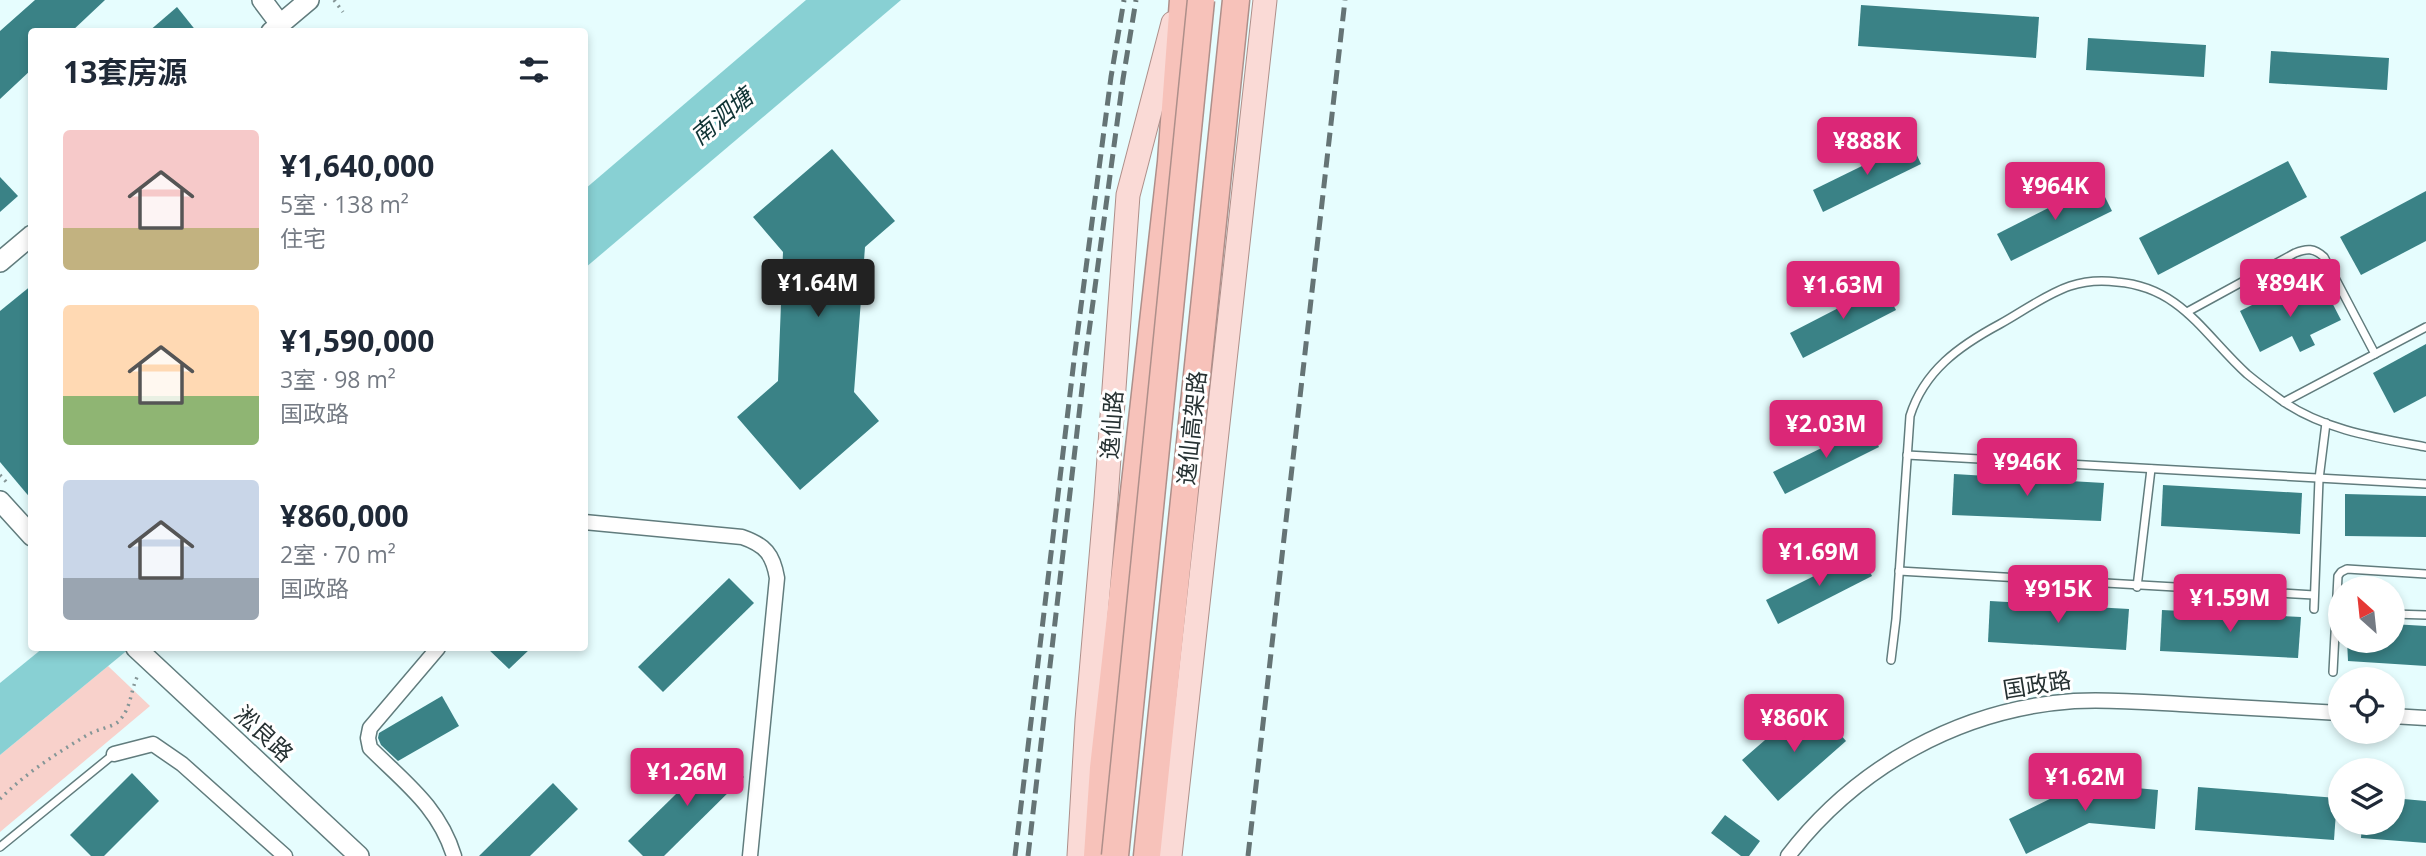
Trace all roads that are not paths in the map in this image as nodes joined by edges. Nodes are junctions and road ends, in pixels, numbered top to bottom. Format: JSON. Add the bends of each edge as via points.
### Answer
{"nodes":[{"id":1,"x":262,"y":0,"type":"edge"},
{"id":2,"x":309,"y":0,"type":"edge"},
{"id":3,"x":1183,"y":0,"type":"edge"},
{"id":4,"x":1201,"y":0,"type":"edge"},
{"id":5,"x":1236,"y":0,"type":"edge"},
{"id":6,"x":1265,"y":0,"type":"edge"},
{"id":7,"x":275,"y":28,"type":"edge"},
{"id":8,"x":28,"y":238,"type":"edge"},
{"id":9,"x":0,"y":262,"type":"edge"},
{"id":10,"x":2187,"y":312,"type":"junction"},
{"id":11,"x":2426,"y":327,"type":"edge"},
{"id":12,"x":2375,"y":354,"type":"junction"},
{"id":13,"x":2284,"y":402,"type":"junction"},
{"id":14,"x":2326,"y":423,"type":"junction"},
{"id":15,"x":2426,"y":447,"type":"edge"},
{"id":16,"x":1907,"y":455,"type":"junction"},
{"id":17,"x":2151,"y":469,"type":"junction"},
{"id":18,"x":2319,"y":479,"type":"junction"},
{"id":19,"x":2426,"y":484,"type":"edge"},
{"id":20,"x":0,"y":501,"type":"edge"},
{"id":21,"x":588,"y":522,"type":"edge"},
{"id":22,"x":28,"y":532,"type":"edge"},
{"id":23,"x":1899,"y":571,"type":"junction"},
{"id":24,"x":2426,"y":574,"type":"edge"},
{"id":25,"x":2338,"y":576,"type":"edge"},
{"id":26,"x":2137,"y":586,"type":"junction"},
{"id":27,"x":2314,"y":596,"type":"junction"},
{"id":28,"x":2314,"y":609,"type":"dead end"},
{"id":29,"x":2405,"y":614,"type":"edge"},
{"id":30,"x":2426,"y":615,"type":"edge"},
{"id":31,"x":435,"y":651,"type":"edge"},
{"id":32,"x":141,"y":653,"type":"edge"},
{"id":33,"x":1891,"y":660,"type":"dead end"},
{"id":34,"x":2328,"y":712,"type":"edge"},
{"id":35,"x":2405,"y":717,"type":"edge"},
{"id":36,"x":2426,"y":718,"type":"edge"},
{"id":37,"x":114,"y":754,"type":"joint"},
{"id":38,"x":0,"y":847,"type":"edge"},
{"id":39,"x":285,"y":856,"type":"edge"},
{"id":40,"x":359,"y":856,"type":"edge"},
{"id":41,"x":453,"y":856,"type":"edge"},
{"id":42,"x":750,"y":856,"type":"edge"},
{"id":43,"x":1079,"y":856,"type":"edge"},
{"id":44,"x":1097,"y":856,"type":"edge"},
{"id":45,"x":1117,"y":856,"type":"edge"},
{"id":46,"x":1147,"y":856,"type":"edge"},
{"id":47,"x":1170,"y":856,"type":"edge"},
{"id":48,"x":1788,"y":856,"type":"edge"}],
"edges":[{"from":1,"to":7,"type":"street"},
{"from":2,"to":7,"type":"street"},
{"from":3,"to":43,"type":"main road","name":"逸仙路","via":[[1129,195]]},
{"from":3,"to":44,"type":"highway","via":[[1171,162]]},
{"from":3,"to":45,"type":"main road","via":[[1195,156]]},
{"from":4,"to":45,"type":"highway","name":"逸仙高架路","bridge":true},
{"from":5,"to":46,"type":"highway","name":"逸仙高架路"},
{"from":6,"to":47,"type":"main road"},
{"from":8,"to":9,"type":"street"},
{"from":10,"to":12,"type":"lane","via":[[2295,253],[2315,250],[2324,257]]},
{"from":10,"to":13,"type":"lane","via":[[2247,373]]},
{"from":10,"to":16,"type":"lane","via":[[2156,290],[2133,283],[2102,281],[2063,290],[1986,331],[1948,356],[1928,377],[1910,416]]},
{"from":11,"to":12,"type":"lane"},
{"from":12,"to":13,"type":"lane"},
{"from":13,"to":14,"type":"lane"},
{"from":14,"to":15,"type":"lane","via":[[2361,435]]},
{"from":14,"to":18,"type":"lane"},
{"from":16,"to":17,"type":"lane"},
{"from":16,"to":23,"type":"lane"},
{"from":17,"to":18,"type":"lane"},
{"from":17,"to":26,"type":"lane"},
{"from":18,"to":19,"type":"lane"},
{"from":18,"to":27,"type":"lane"},
{"from":20,"to":22,"type":"street"},
{"from":21,"to":42,"type":"street","via":[[742,537],[759,543],[775,565]]},
{"from":23,"to":26,"type":"lane"},
{"from":23,"to":33,"type":"lane"},
{"from":24,"to":25,"type":"lane","via":[[2347,569]]},
{"from":26,"to":27,"type":"lane"},
{"from":27,"to":28,"type":"lane"},
{"from":29,"to":30,"type":"lane"},
{"from":31,"to":41,"type":"street","via":[[370,728],[368,738],[370,748],[431,808],[447,834]]},
{"from":32,"to":40,"type":"street","name":"淞良路"},
{"from":34,"to":48,"type":"street","name":"国政路","via":[[2074,701],[1985,717],[1906,751],[1868,775],[1833,804]]},
{"from":35,"to":36,"type":"street"},
{"from":37,"to":38,"type":"lane"},
{"from":37,"to":39,"type":"street","via":[[153,744],[182,764]]}]}
